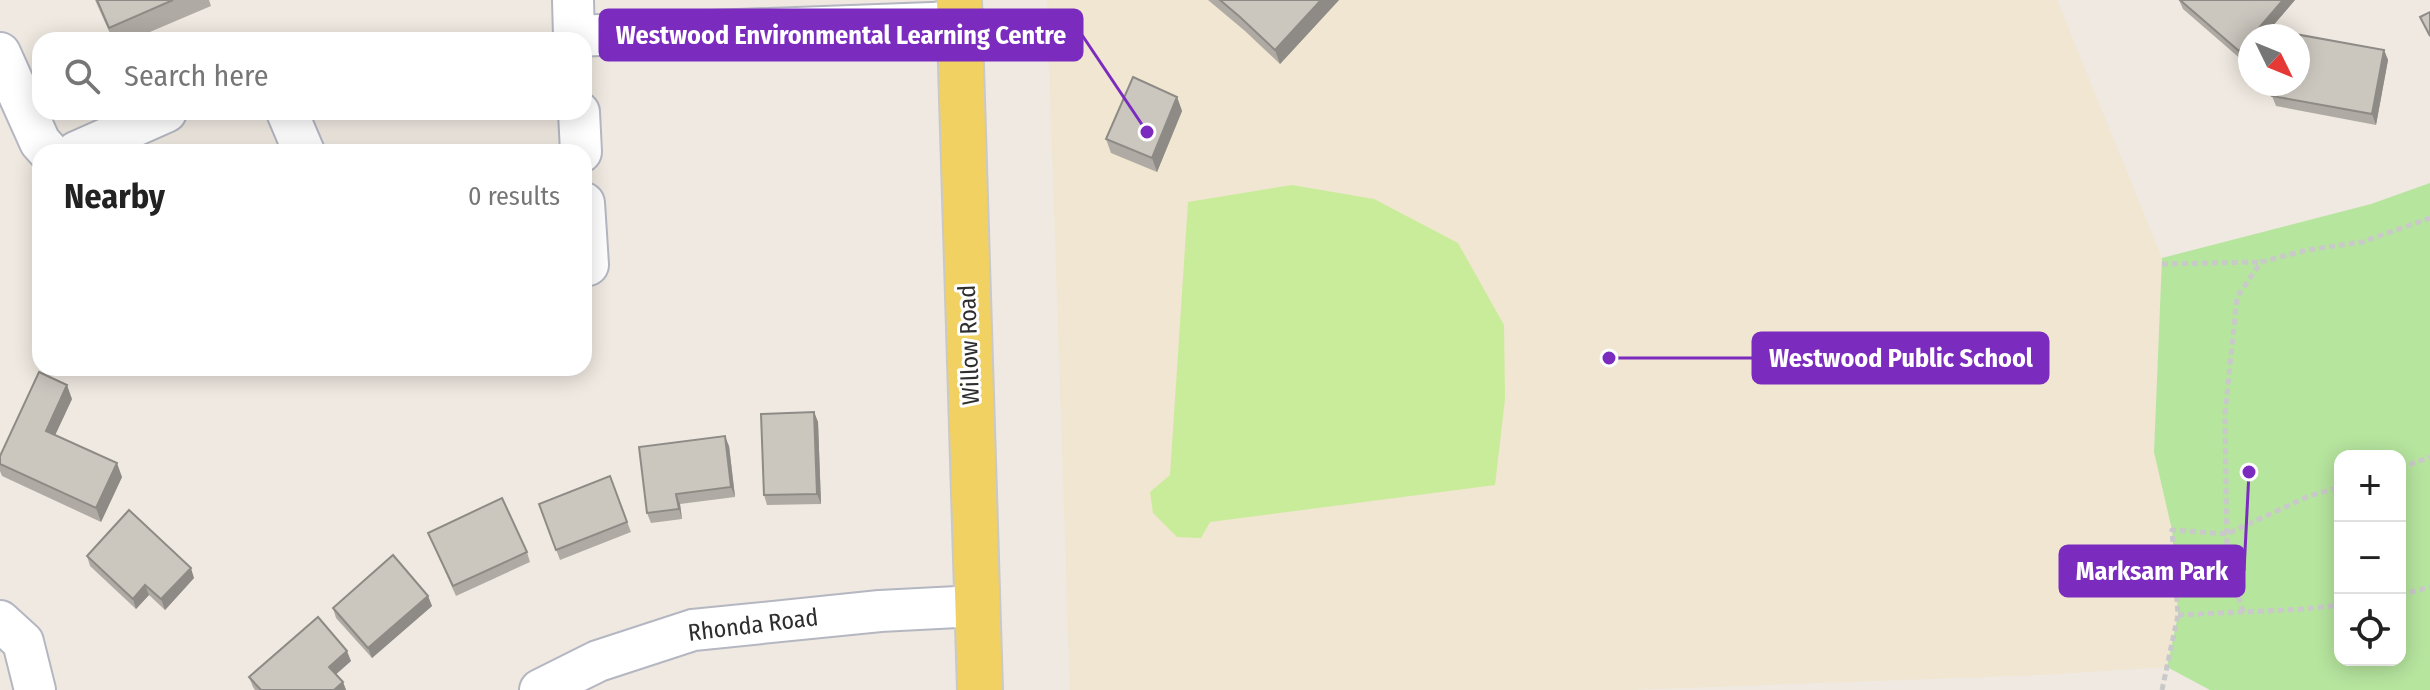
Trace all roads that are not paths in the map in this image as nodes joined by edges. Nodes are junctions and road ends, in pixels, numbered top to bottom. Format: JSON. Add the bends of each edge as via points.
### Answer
{"nodes":[{"id":1,"x":959,"y":11,"type":"edge"},
{"id":2,"x":574,"y":25,"type":"edge"},
{"id":3,"x":0,"y":53,"type":"edge"},
{"id":4,"x":148,"y":120,"type":"edge"},
{"id":5,"x":290,"y":120,"type":"edge"},
{"id":6,"x":579,"y":120,"type":"edge"},
{"id":7,"x":42,"y":144,"type":"edge"},
{"id":8,"x":94,"y":144,"type":"edge"},
{"id":9,"x":301,"y":144,"type":"edge"},
{"id":10,"x":581,"y":144,"type":"edge"},
{"id":11,"x":977,"y":606,"type":"junction"},
{"id":12,"x":0,"y":621,"type":"edge"},
{"id":13,"x":35,"y":690,"type":"edge"},
{"id":14,"x":540,"y":690,"type":"edge"},
{"id":15,"x":980,"y":690,"type":"edge"}],
"edges":[{"from":1,"to":2,"type":"street"},
{"from":1,"to":11,"type":"main road","name":"Willow Road"},
{"from":3,"to":7,"type":"street"},
{"from":4,"to":8,"type":"street"},
{"from":5,"to":9,"type":"street"},
{"from":6,"to":10,"type":"street"},
{"from":11,"to":14,"type":"street","name":"Rhonda Road","via":[[693,630],[598,661]]},
{"from":11,"to":15,"type":"main road","name":"Willow Road"},
{"from":12,"to":13,"type":"street","via":[[23,642]]}]}
